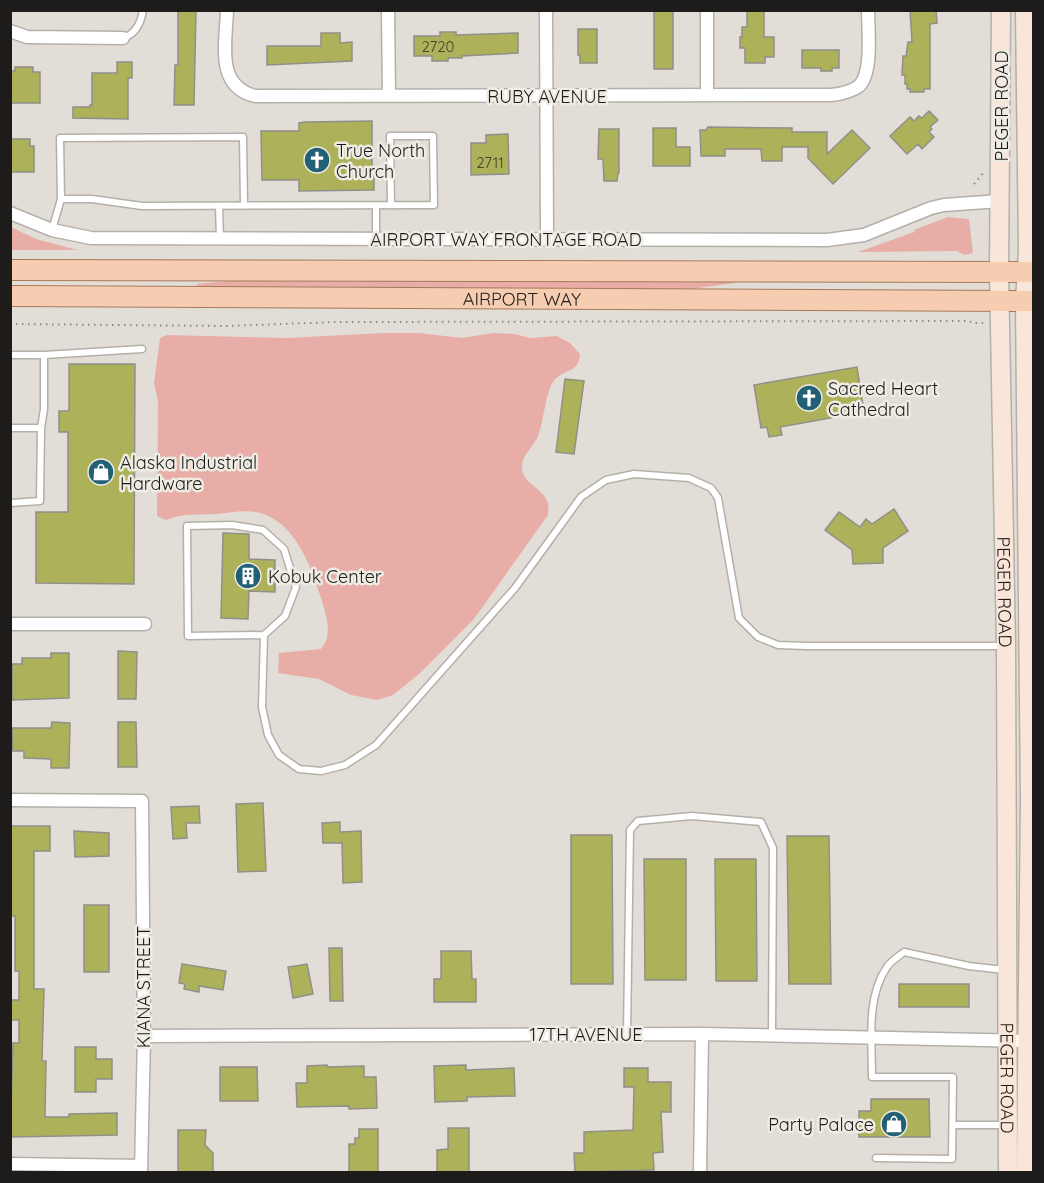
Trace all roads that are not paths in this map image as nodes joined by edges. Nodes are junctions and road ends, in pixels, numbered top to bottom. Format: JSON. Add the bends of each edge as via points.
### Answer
{"nodes":[{"id":1,"x":143,"y":10,"type":"edge"},
{"id":2,"x":227,"y":10,"type":"edge"},
{"id":3,"x":388,"y":10,"type":"edge"},
{"id":4,"x":546,"y":10,"type":"edge"},
{"id":5,"x":707,"y":10,"type":"edge"},
{"id":6,"x":868,"y":10,"type":"edge"},
{"id":7,"x":1001,"y":10,"type":"edge"},
{"id":8,"x":1025,"y":10,"type":"edge"},
{"id":9,"x":10,"y":31,"type":"edge"},
{"id":10,"x":123,"y":38,"type":"joint"},
{"id":11,"x":389,"y":95,"type":"junction"},
{"id":12,"x":707,"y":95,"type":"junction"},
{"id":13,"x":547,"y":96,"type":"junction"},
{"id":14,"x":61,"y":199,"type":"junction"},
{"id":15,"x":1000,"y":201,"type":"junction"},
{"id":16,"x":1030,"y":203,"type":"edge"},
{"id":17,"x":391,"y":205,"type":"junction"},
{"id":18,"x":219,"y":206,"type":"junction"},
{"id":19,"x":244,"y":206,"type":"junction"},
{"id":20,"x":376,"y":206,"type":"junction"},
{"id":21,"x":10,"y":213,"type":"edge"},
{"id":22,"x":52,"y":230,"type":"junction"},
{"id":23,"x":547,"y":238,"type":"junction"},
{"id":24,"x":220,"y":239,"type":"junction"},
{"id":25,"x":376,"y":239,"type":"junction"},
{"id":26,"x":10,"y":270,"type":"edge"},
{"id":27,"x":999,"y":272,"type":"junction"},
{"id":28,"x":1030,"y":272,"type":"edge"},
{"id":29,"x":10,"y":296,"type":"edge"},
{"id":30,"x":1000,"y":302,"type":"junction"},
{"id":31,"x":1029,"y":302,"type":"edge"},
{"id":32,"x":142,"y":349,"type":"dead end"},
{"id":33,"x":10,"y":355,"type":"edge"},
{"id":34,"x":44,"y":355,"type":"junction"},
{"id":35,"x":10,"y":428,"type":"edge"},
{"id":36,"x":40,"y":428,"type":"junction"},
{"id":37,"x":10,"y":503,"type":"edge"},
{"id":38,"x":10,"y":624,"type":"edge"},
{"id":39,"x":145,"y":624,"type":"dead end"},
{"id":40,"x":264,"y":635,"type":"junction"},
{"id":41,"x":1006,"y":646,"type":"junction"},
{"id":42,"x":10,"y":800,"type":"edge"},
{"id":43,"x":1007,"y":800,"type":"junction"},
{"id":44,"x":1032,"y":800,"type":"edge"},
{"id":45,"x":1007,"y":971,"type":"junction"},
{"id":46,"x":627,"y":1034,"type":"junction"},
{"id":47,"x":702,"y":1034,"type":"junction"},
{"id":48,"x":144,"y":1036,"type":"junction"},
{"id":49,"x":772,"y":1036,"type":"junction"},
{"id":50,"x":872,"y":1038,"type":"junction"},
{"id":51,"x":1008,"y":1040,"type":"junction"},
{"id":52,"x":1029,"y":1041,"type":"junction"},
{"id":53,"x":953,"y":1125,"type":"junction"},
{"id":54,"x":1008,"y":1125,"type":"junction"},
{"id":55,"x":1027,"y":1125,"type":"junction"},
{"id":56,"x":876,"y":1158,"type":"dead end"},
{"id":57,"x":10,"y":1164,"type":"edge"},
{"id":58,"x":141,"y":1169,"type":"edge"},
{"id":59,"x":700,"y":1173,"type":"edge"},
{"id":60,"x":1008,"y":1173,"type":"edge"},
{"id":61,"x":1026,"y":1173,"type":"edge"}],
"edges":[{"from":1,"to":10,"type":"lane","via":[[138,26]]},
{"from":2,"to":11,"type":"street","name":"RUBY AVENUE","via":[[227,69],[234,86],[246,93]]},
{"from":3,"to":11,"type":"street"},
{"from":4,"to":13,"type":"street"},
{"from":5,"to":12,"type":"street"},
{"from":6,"to":12,"type":"street","name":"RUBY AVENUE","via":[[868,65],[860,85],[831,95]]},
{"from":7,"to":15,"type":"main road","name":"PEGER ROAD"},
{"from":8,"to":16,"type":"main road","name":"PEGER ROAD"},
{"from":9,"to":10,"type":"street","via":[[27,37]]},
{"from":11,"to":13,"type":"street","name":"RUBY AVENUE"},
{"from":12,"to":13,"type":"street","name":"RUBY AVENUE"},
{"from":13,"to":23,"type":"street"},
{"from":14,"to":18,"type":"lane","via":[[142,206]]},
{"from":14,"to":19,"type":"lane","via":[[60,138],[243,137]]},
{"from":14,"to":22,"type":"lane"},
{"from":15,"to":23,"type":"street","name":"AIRPORT WAY FRONTAGE ROAD","via":[[931,208],[864,235],[843,239]]},
{"from":15,"to":27,"type":"main road","name":"PEGER ROAD"},
{"from":16,"to":28,"type":"main road","name":"PEGER ROAD"},
{"from":17,"to":17,"type":"lane","via":[[434,205],[433,136],[390,136]]},
{"from":17,"to":20,"type":"lane"},
{"from":18,"to":19,"type":"lane"},
{"from":18,"to":24,"type":"lane"},
{"from":19,"to":20,"type":"lane"},
{"from":20,"to":25,"type":"lane"},
{"from":21,"to":22,"type":"street","name":"AIRPORT WAY FRONTAGE ROAD"},
{"from":22,"to":24,"type":"street","name":"AIRPORT WAY FRONTAGE ROAD","via":[[91,238]]},
{"from":23,"to":25,"type":"street","name":"AIRPORT WAY FRONTAGE ROAD"},
{"from":24,"to":25,"type":"street","name":"AIRPORT WAY FRONTAGE ROAD"},
{"from":26,"to":27,"type":"main road","name":"AIRPORT WAY"},
{"from":27,"to":28,"type":"main road","name":"AIRPORT WAY"},
{"from":27,"to":30,"type":"main road","name":"PEGER ROAD"},
{"from":28,"to":31,"type":"main road","name":"PEGER ROAD"},
{"from":29,"to":30,"type":"main road","name":"AIRPORT WAY"},
{"from":30,"to":31,"type":"main road","name":"AIRPORT WAY"},
{"from":30,"to":41,"type":"main road","name":"PEGER ROAD"},
{"from":31,"to":44,"type":"main road","name":"PEGER ROAD"},
{"from":32,"to":34,"type":"lane"},
{"from":33,"to":34,"type":"lane"},
{"from":34,"to":36,"type":"lane","via":[[44,410]]},
{"from":35,"to":36,"type":"lane"},
{"from":36,"to":37,"type":"lane","via":[[40,501]]},
{"from":38,"to":39,"type":"street"},
{"from":40,"to":40,"type":"lane","via":[[188,636],[187,526],[232,525],[263,530],[284,549],[296,587],[285,616]]},
{"from":40,"to":41,"type":"lane","via":[[262,707],[267,735],[279,754],[299,769],[321,771],[345,765],[376,745],[507,597],[581,497],[606,480],[634,474],[689,478],[711,488],[718,498],[739,618],[758,637],[778,645]]},
{"from":41,"to":43,"type":"main road","name":"PEGER ROAD"},
{"from":42,"to":48,"type":"street","name":"KIANA STREET","via":[[142,801]]},
{"from":43,"to":44,"type":"street"},
{"from":43,"to":45,"type":"main road","name":"PEGER ROAD"},
{"from":44,"to":52,"type":"main road","name":"PEGER ROAD"},
{"from":45,"to":50,"type":"lane","via":[[904,951],[888,965],[877,984]]},
{"from":45,"to":51,"type":"main road","name":"PEGER ROAD"},
{"from":46,"to":47,"type":"street","name":"17TH AVENUE"},
{"from":46,"to":48,"type":"street","name":"17TH AVENUE"},
{"from":46,"to":49,"type":"lane","via":[[630,830],[638,821],[692,816],[761,822],[773,848]]},
{"from":47,"to":49,"type":"street","name":"17TH AVENUE"},
{"from":47,"to":59,"type":"street"},
{"from":48,"to":58,"type":"street","name":"KIANA STREET"},
{"from":49,"to":50,"type":"street","name":"17TH AVENUE"},
{"from":50,"to":51,"type":"street","name":"17TH AVENUE"},
{"from":50,"to":53,"type":"lane","via":[[872,1077],[953,1077]]},
{"from":51,"to":52,"type":"street","name":"17TH AVENUE"},
{"from":51,"to":54,"type":"main road","name":"PEGER ROAD"},
{"from":52,"to":55,"type":"main road","name":"PEGER ROAD"},
{"from":53,"to":54,"type":"lane"},
{"from":53,"to":56,"type":"lane","via":[[952,1159]]},
{"from":54,"to":55,"type":"lane"},
{"from":54,"to":60,"type":"main road","name":"PEGER ROAD"},
{"from":55,"to":61,"type":"main road","name":"PEGER ROAD"},
{"from":57,"to":58,"type":"street"}]}
